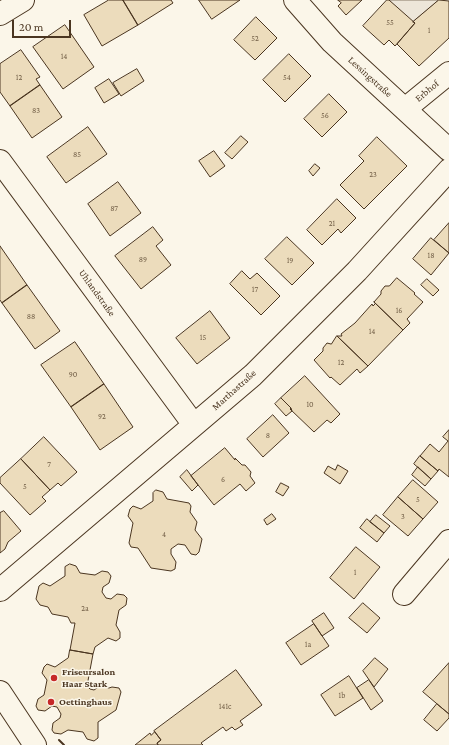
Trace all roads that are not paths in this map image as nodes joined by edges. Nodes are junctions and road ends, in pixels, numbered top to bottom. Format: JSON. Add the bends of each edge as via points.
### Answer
{"nodes":[{"id":1,"x":23,"y":0,"type":"edge"},
{"id":2,"x":295,"y":0,"type":"edge"},
{"id":3,"x":0,"y":14,"type":"edge"},
{"id":4,"x":449,"y":72,"type":"edge"},
{"id":5,"x":405,"y":109,"type":"junction"},
{"id":6,"x":449,"y":150,"type":"edge"},
{"id":7,"x":0,"y":161,"type":"edge"},
{"id":8,"x":449,"y":170,"type":"edge"},
{"id":9,"x":194,"y":425,"type":"junction"},
{"id":10,"x":449,"y":541,"type":"edge"},
{"id":11,"x":0,"y":590,"type":"edge"},
{"id":12,"x":404,"y":594,"type":"dead end"},
{"id":13,"x":0,"y":692,"type":"edge"},
{"id":14,"x":35,"y":745,"type":"edge"}],
"edges":[{"from":1,"to":3,"type":"street"},
{"from":2,"to":5,"type":"street","name":"Lessingstraße","via":[[332,42]]},
{"from":4,"to":5,"type":"street","name":"Erbhof"},
{"from":5,"to":6,"type":"street","name":"Lessingstraße"},
{"from":7,"to":9,"type":"street","name":"Uhlandstraße"},
{"from":8,"to":9,"type":"street","name":"Marthastraße","via":[[357,271],[253,374]]},
{"from":9,"to":11,"type":"street","name":"Marthastraße"},
{"from":10,"to":12,"type":"street"},
{"from":13,"to":14,"type":"street"}]}
